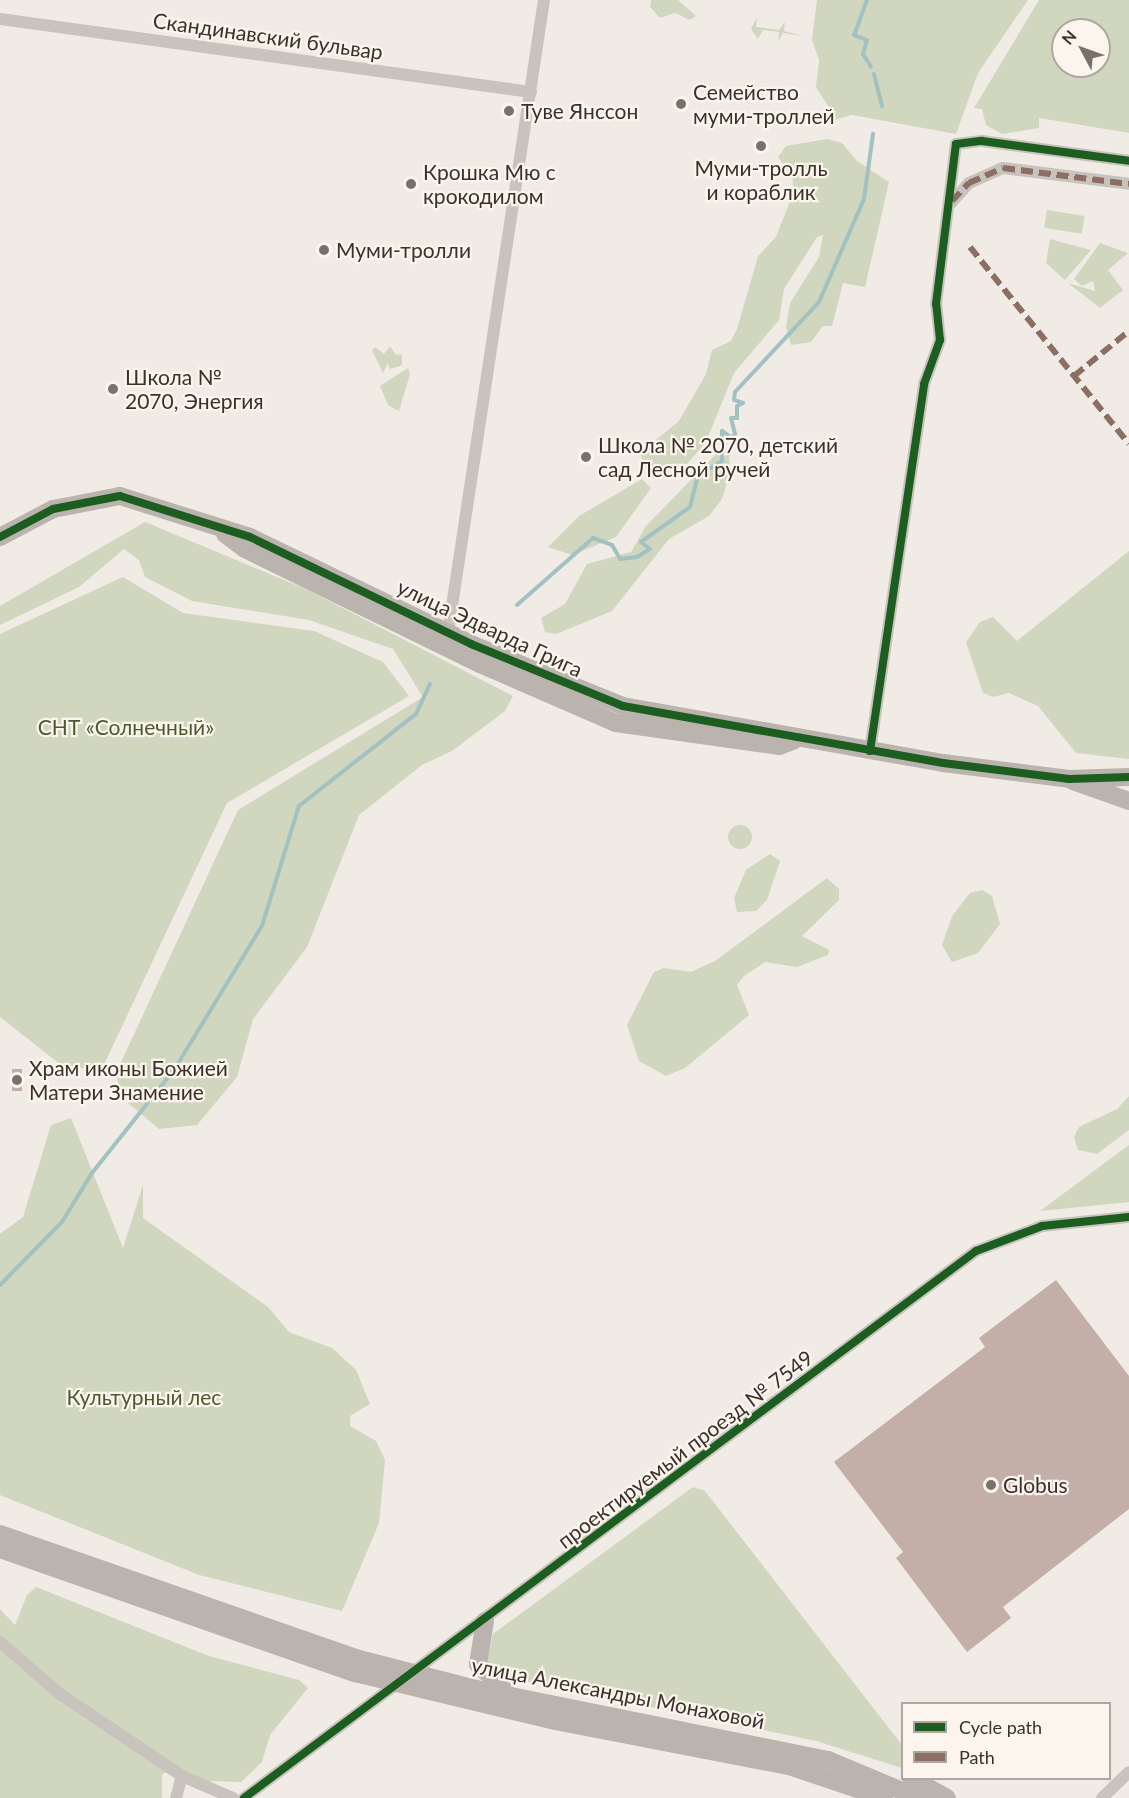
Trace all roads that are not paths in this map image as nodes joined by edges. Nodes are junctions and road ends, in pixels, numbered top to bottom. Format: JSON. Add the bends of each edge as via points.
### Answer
{"nodes":[{"id":1,"x":544,"y":0,"type":"edge"},
{"id":2,"x":0,"y":19,"type":"edge"},
{"id":3,"x":531,"y":92,"type":"junction"},
{"id":4,"x":1129,"y":161,"type":"edge"},
{"id":5,"x":1129,"y":184,"type":"edge"},
{"id":6,"x":950,"y":204,"type":"junction"},
{"id":7,"x":0,"y":537,"type":"edge"},
{"id":8,"x":447,"y":639,"type":"junction"},
{"id":9,"x":870,"y":751,"type":"junction"},
{"id":10,"x":1129,"y":777,"type":"edge"},
{"id":11,"x":1069,"y":779,"type":"junction"},
{"id":12,"x":1129,"y":801,"type":"edge"},
{"id":13,"x":1129,"y":1217,"type":"edge"},
{"id":14,"x":0,"y":1534,"type":"edge"},
{"id":15,"x":0,"y":1549,"type":"edge"},
{"id":16,"x":485,"y":1621,"type":"junction"},
{"id":17,"x":0,"y":1642,"type":"edge"},
{"id":18,"x":414,"y":1673,"type":"junction"},
{"id":19,"x":399,"y":1684,"type":"junction"},
{"id":20,"x":510,"y":1695,"type":"junction"},
{"id":21,"x":795,"y":1752,"type":"junction"},
{"id":22,"x":1129,"y":1772,"type":"edge"},
{"id":23,"x":901,"y":1774,"type":"edge"},
{"id":24,"x":182,"y":1776,"type":"junction"},
{"id":25,"x":912,"y":1780,"type":"edge"},
{"id":26,"x":176,"y":1798,"type":"edge"},
{"id":27,"x":233,"y":1798,"type":"edge"},
{"id":28,"x":244,"y":1798,"type":"edge"},
{"id":29,"x":884,"y":1798,"type":"edge"},
{"id":30,"x":919,"y":1798,"type":"edge"},
{"id":31,"x":947,"y":1798,"type":"edge"},
{"id":32,"x":1102,"y":1798,"type":"edge"}],
"edges":[{"from":1,"to":3,"type":"street"},
{"from":2,"to":3,"type":"street","name":"Скандинавский бульвар"},
{"from":3,"to":8,"type":"street"},
{"from":4,"to":6,"type":"street","via":[[956,144]]},
{"from":5,"to":6,"type":"street","via":[[1003,168],[966,185]]},
{"from":6,"to":9,"type":"street","via":[[936,304],[940,340],[925,381]]},
{"from":7,"to":8,"type":"main road","name":"улица Эдварда Грига","via":[[53,509],[102,496],[138,500],[222,532],[250,537]]},
{"from":8,"to":9,"type":"main road","name":"улица Эдварда Грига","via":[[616,723],[779,746],[798,740]]},
{"from":9,"to":11,"type":"main road","name":"улица Эдварда Грига"},
{"from":10,"to":11,"type":"main road","name":"улица Эдварда Грига"},
{"from":11,"to":12,"type":"main road","name":"улица Эдварда Грига"},
{"from":13,"to":16,"type":"street","name":"проектируемый проезд № 7549","via":[[1042,1226],[976,1251]]},
{"from":14,"to":18,"type":"main road","name":"улица Александры Монаховой","via":[[229,1616]]},
{"from":15,"to":19,"type":"main road","name":"улица Александры Монаховой","via":[[205,1624]]},
{"from":16,"to":18,"type":"street","name":"проектируемый проезд № 7549"},
{"from":16,"to":20,"type":"main road","via":[[478,1664]]},
{"from":17,"to":24,"type":"street","via":[[60,1694]]},
{"from":18,"to":19,"type":"street","name":"проектируемый проезд № 7549"},
{"from":18,"to":20,"type":"main road","name":"улица Александры Монаховой"},
{"from":19,"to":28,"type":"street","name":"проектируемый проезд № 7549"},
{"from":19,"to":29,"type":"main road","name":"улица Александры Монаховой","via":[[789,1766]]},
{"from":20,"to":21,"type":"main road","name":"улица Александры Монаховой"},
{"from":21,"to":23,"type":"main road","via":[[869,1763]]},
{"from":21,"to":30,"type":"main road","name":"улица Александры Монаховой","via":[[864,1772]]},
{"from":22,"to":32,"type":"street"},
{"from":24,"to":26,"type":"street"},
{"from":24,"to":27,"type":"street"},
{"from":25,"to":31,"type":"main road"}]}
